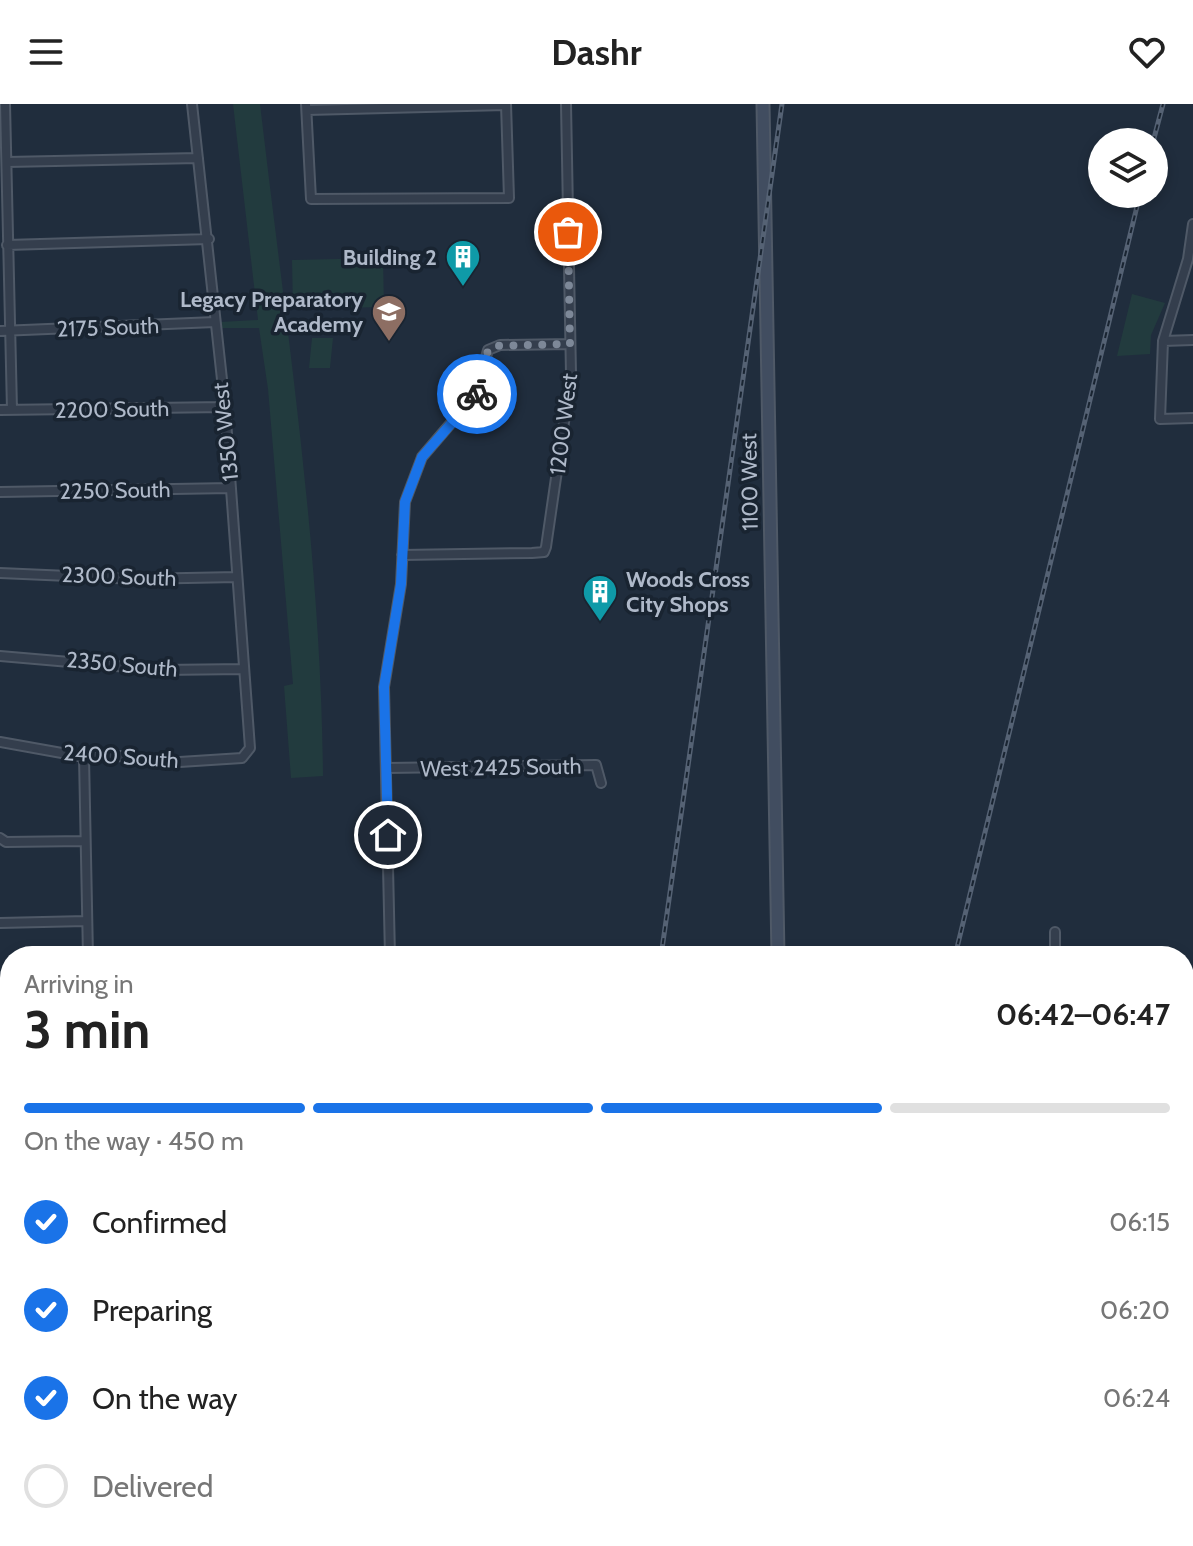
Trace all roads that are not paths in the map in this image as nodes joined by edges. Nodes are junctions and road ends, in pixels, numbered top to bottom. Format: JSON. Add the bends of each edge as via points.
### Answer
{"nodes":[{"id":1,"x":5,"y":104,"type":"edge"},
{"id":2,"x":192,"y":104,"type":"edge"},
{"id":3,"x":566,"y":104,"type":"edge"},
{"id":4,"x":763,"y":104,"type":"edge"},
{"id":5,"x":506,"y":105,"type":"edge"},
{"id":6,"x":307,"y":107,"type":"edge"},
{"id":7,"x":198,"y":158,"type":"junction"},
{"id":8,"x":7,"y":162,"type":"junction"},
{"id":9,"x":1193,"y":224,"type":"edge"},
{"id":10,"x":209,"y":239,"type":"junction"},
{"id":11,"x":7,"y":245,"type":"junction"},
{"id":12,"x":1190,"y":259,"type":"edge"},
{"id":13,"x":215,"y":322,"type":"junction"},
{"id":14,"x":5,"y":331,"type":"edge"},
{"id":15,"x":1193,"y":340,"type":"edge"},
{"id":16,"x":1163,"y":341,"type":"junction"},
{"id":17,"x":570,"y":344,"type":"junction"},
{"id":18,"x":225,"y":407,"type":"junction"},
{"id":19,"x":0,"y":410,"type":"edge"},
{"id":20,"x":12,"y":410,"type":"junction"},
{"id":21,"x":1193,"y":418,"type":"edge"},
{"id":22,"x":231,"y":488,"type":"junction"},
{"id":23,"x":0,"y":492,"type":"edge"},
{"id":24,"x":402,"y":555,"type":"junction"},
{"id":25,"x":0,"y":573,"type":"edge"},
{"id":26,"x":237,"y":577,"type":"junction"},
{"id":27,"x":0,"y":656,"type":"edge"},
{"id":28,"x":244,"y":669,"type":"junction"},
{"id":29,"x":0,"y":742,"type":"edge"},
{"id":30,"x":84,"y":757,"type":"junction"},
{"id":31,"x":242,"y":758,"type":"joint"},
{"id":32,"x":386,"y":768,"type":"junction"},
{"id":33,"x":601,"y":783,"type":"dead end"},
{"id":34,"x":0,"y":838,"type":"edge"},
{"id":35,"x":84,"y":841,"type":"junction"},
{"id":36,"x":86,"y":921,"type":"junction"},
{"id":37,"x":0,"y":923,"type":"edge"},
{"id":38,"x":1055,"y":932,"type":"dead end"},
{"id":39,"x":87,"y":946,"type":"edge"},
{"id":40,"x":390,"y":946,"type":"edge"},
{"id":41,"x":778,"y":946,"type":"edge"},
{"id":42,"x":1055,"y":946,"type":"edge"}],
"edges":[{"from":1,"to":8,"type":"street"},
{"from":2,"to":7,"type":"street","name":"1350 West"},
{"from":3,"to":17,"type":"street","name":"1200 West"},
{"from":4,"to":41,"type":"street","name":"1100 West"},
{"from":5,"to":6,"type":"street"},
{"from":5,"to":6,"type":"street","via":[[509,198],[311,199]]},
{"from":7,"to":8,"type":"street"},
{"from":7,"to":10,"type":"street","name":"1350 West"},
{"from":8,"to":11,"type":"street"},
{"from":9,"to":12,"type":"street"},
{"from":10,"to":11,"type":"street"},
{"from":10,"to":13,"type":"street","name":"1350 West"},
{"from":11,"to":14,"type":"street"},
{"from":12,"to":16,"type":"street"},
{"from":13,"to":14,"type":"street","name":"2175 South"},
{"from":13,"to":18,"type":"street","name":"1350 West"},
{"from":14,"to":20,"type":"street"},
{"from":15,"to":16,"type":"street"},
{"from":16,"to":21,"type":"street","via":[[1160,419]]},
{"from":17,"to":24,"type":"street","via":[[497,345],[488,350],[473,400],[427,451],[411,480]]},
{"from":17,"to":24,"type":"street","name":"1200 West","via":[[570,384],[544,552]]},
{"from":18,"to":20,"type":"street","name":"2200 South"},
{"from":18,"to":22,"type":"street","name":"1350 West"},
{"from":19,"to":20,"type":"street","name":"2200 South"},
{"from":22,"to":23,"type":"street","name":"2250 South"},
{"from":22,"to":26,"type":"street","name":"1350 West"},
{"from":24,"to":32,"type":"street","via":[[384,687]]},
{"from":25,"to":26,"type":"street","name":"2300 South"},
{"from":26,"to":28,"type":"street","name":"1350 West"},
{"from":27,"to":28,"type":"street","name":"2350 South","via":[[162,670]]},
{"from":28,"to":31,"type":"street","name":"1350 West","via":[[250,748]]},
{"from":29,"to":30,"type":"street","name":"2400 South"},
{"from":30,"to":31,"type":"street","name":"2400 South","via":[[164,763]]},
{"from":30,"to":35,"type":"street"},
{"from":32,"to":33,"type":"street","name":"West 2425 South","via":[[596,765]]},
{"from":32,"to":40,"type":"street"},
{"from":34,"to":35,"type":"street"},
{"from":35,"to":36,"type":"street"},
{"from":36,"to":37,"type":"street"},
{"from":36,"to":39,"type":"street"},
{"from":38,"to":42,"type":"street"}]}
